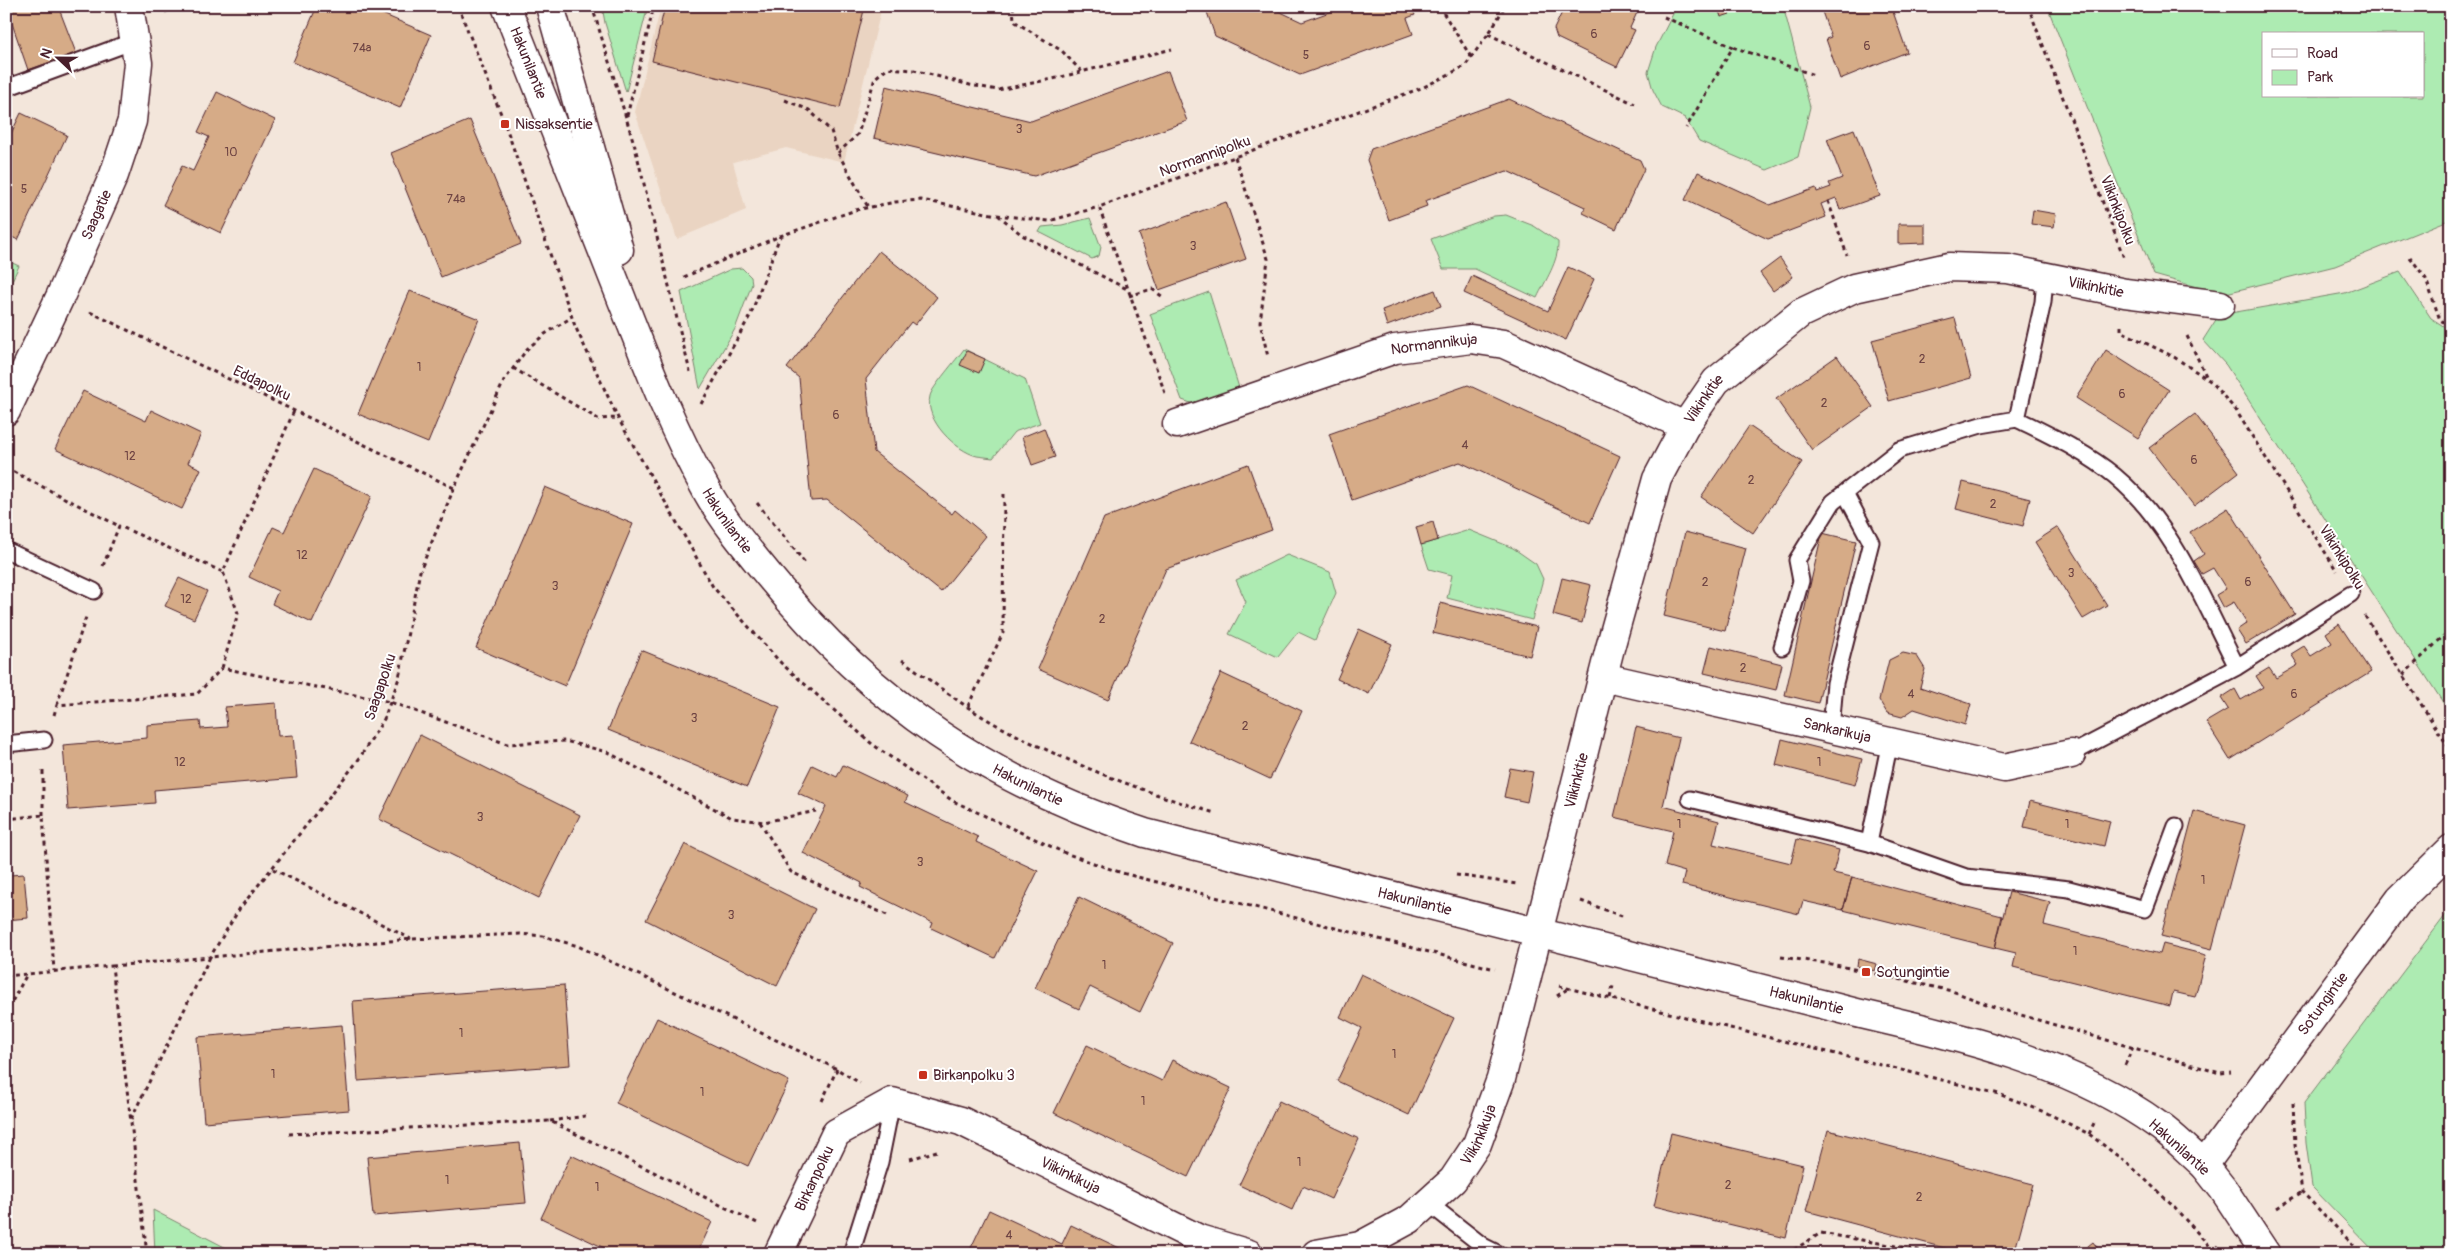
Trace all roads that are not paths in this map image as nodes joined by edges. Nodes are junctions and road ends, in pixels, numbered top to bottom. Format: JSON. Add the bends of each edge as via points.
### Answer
{"nodes":[{"id":1,"x":129,"y":6,"type":"edge"},
{"id":2,"x":506,"y":6,"type":"edge"},
{"id":3,"x":551,"y":7,"type":"edge"},
{"id":4,"x":134,"y":41,"type":"junction"},
{"id":5,"x":6,"y":88,"type":"edge"},
{"id":6,"x":2045,"y":276,"type":"junction"},
{"id":7,"x":2220,"y":305,"type":"dead end"},
{"id":8,"x":661,"y":398,"type":"junction"},
{"id":9,"x":6,"y":411,"type":"edge"},
{"id":10,"x":2017,"y":419,"type":"junction"},
{"id":11,"x":1177,"y":424,"type":"road end"},
{"id":12,"x":1685,"y":426,"type":"junction"},
{"id":13,"x":1844,"y":493,"type":"junction"},
{"id":14,"x":6,"y":550,"type":"edge"},
{"id":15,"x":94,"y":591,"type":"dead end"},
{"id":16,"x":2351,"y":594,"type":"road end"},
{"id":17,"x":1782,"y":646,"type":"dead end"},
{"id":18,"x":2237,"y":667,"type":"junction"},
{"id":19,"x":1603,"y":677,"type":"junction"},
{"id":20,"x":1831,"y":729,"type":"junction"},
{"id":21,"x":44,"y":740,"type":"road end"},
{"id":22,"x":1893,"y":743,"type":"junction"},
{"id":23,"x":6,"y":744,"type":"edge"},
{"id":24,"x":2071,"y":754,"type":"joint"},
{"id":25,"x":1690,"y":799,"type":"dead end"},
{"id":26,"x":2176,"y":826,"type":"dead end"},
{"id":27,"x":1869,"y":842,"type":"junction"},
{"id":28,"x":2451,"y":849,"type":"edge"},
{"id":29,"x":1538,"y":932,"type":"junction"},
{"id":30,"x":892,"y":1102,"type":"junction"},
{"id":31,"x":2204,"y":1165,"type":"junction"},
{"id":32,"x":1427,"y":1202,"type":"junction"},
{"id":33,"x":1213,"y":1248,"type":"edge"},
{"id":34,"x":778,"y":1254,"type":"edge"},
{"id":35,"x":851,"y":1254,"type":"edge"},
{"id":36,"x":1249,"y":1254,"type":"edge"},
{"id":37,"x":1316,"y":1254,"type":"edge"},
{"id":38,"x":1499,"y":1254,"type":"edge"},
{"id":39,"x":2266,"y":1254,"type":"edge"}],
"edges":[{"from":1,"to":4,"type":"street","name":"Saagatie"},
{"from":2,"to":8,"type":"street","name":"Hakunilantie"},
{"from":3,"to":8,"type":"street","name":"Hakunilantie"},
{"from":4,"to":5,"type":"lane"},
{"from":4,"to":9,"type":"street","name":"Saagatie","via":[[138,64],[132,121],[114,175]]},
{"from":6,"to":7,"type":"street","name":"Viikinkitie","via":[[2125,293]]},
{"from":6,"to":10,"type":"lane","via":[[2043,302]]},
{"from":6,"to":12,"type":"street","name":"Viikinkitie","via":[[2008,269],[1949,267],[1854,288],[1801,313],[1752,351],[1716,381]]},
{"from":8,"to":29,"type":"street","name":"Hakunilantie","via":[[710,495],[743,543],[794,606],[860,673],[917,720],[978,760],[1037,792],[1145,832]]},
{"from":10,"to":13,"type":"lane","via":[[1981,425],[1899,450]]},
{"from":10,"to":18,"type":"lane","via":[[2066,443],[2116,477],[2161,525],[2181,557]]},
{"from":11,"to":12,"type":"street","name":"Normannikuja","via":[[1396,350],[1471,339],[1504,344]]},
{"from":12,"to":19,"type":"street","name":"Viikinkitie","via":[[1657,479]]},
{"from":13,"to":17,"type":"lane","via":[[1833,502],[1797,560],[1801,581]]},
{"from":13,"to":20,"type":"lane","via":[[1871,542],[1835,683]]},
{"from":14,"to":15,"type":"lane"},
{"from":16,"to":18,"type":"lane"},
{"from":18,"to":24,"type":"lane"},
{"from":19,"to":20,"type":"street","name":"Sankarikuja"},
{"from":19,"to":29,"type":"street","name":"Viikinkitie"},
{"from":20,"to":22,"type":"street","name":"Sankarikuja"},
{"from":21,"to":23,"type":"lane"},
{"from":22,"to":24,"type":"street","name":"Sankarikuja","via":[[2004,768]]},
{"from":22,"to":27,"type":"lane","via":[[1887,756]]},
{"from":25,"to":27,"type":"lane"},
{"from":26,"to":27,"type":"lane","via":[[2145,909],[2069,889],[1966,877]]},
{"from":28,"to":31,"type":"street","name":"Sotungintie","via":[[2400,899]]},
{"from":29,"to":31,"type":"street","name":"Hakunilantie","via":[[1958,1036],[1999,1049],[2110,1095],[2159,1125]]},
{"from":29,"to":32,"type":"street","name":"Viikinkikuja","via":[[1501,1079],[1477,1144],[1453,1180]]},
{"from":30,"to":33,"type":"street","name":"Viikinkikuja","via":[[960,1121]]},
{"from":30,"to":34,"type":"street","name":"Birkanpolku","via":[[836,1133]]},
{"from":30,"to":35,"type":"lane","via":[[880,1162]]},
{"from":31,"to":39,"type":"street","name":"Hakunilantie"},
{"from":32,"to":37,"type":"street","name":"Viikinkikuja","via":[[1410,1219],[1360,1246]]},
{"from":32,"to":38,"type":"lane","via":[[1483,1246]]},
{"from":33,"to":36,"type":"street","name":"Viikinkikuja"}]}
